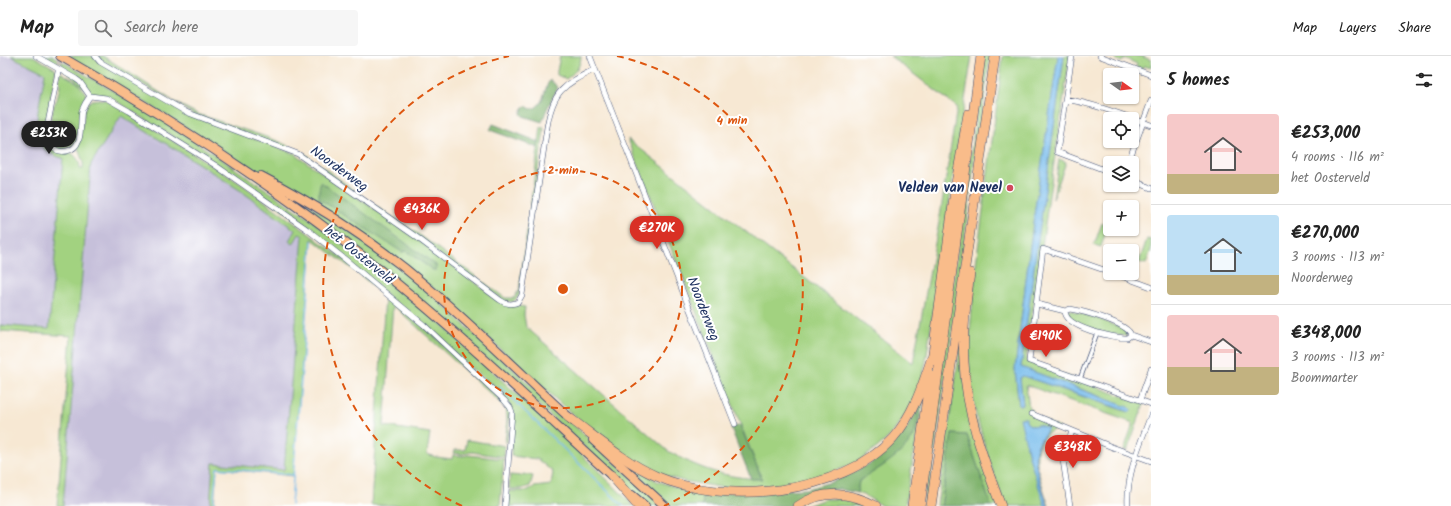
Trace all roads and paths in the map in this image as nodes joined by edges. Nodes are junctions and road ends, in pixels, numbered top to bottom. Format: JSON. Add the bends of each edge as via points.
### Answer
{"nodes":[{"id":1,"x":36,"y":56,"type":"edge"},
{"id":2,"x":60,"y":56,"type":"edge"},
{"id":3,"x":95,"y":56,"type":"edge"},
{"id":4,"x":590,"y":56,"type":"edge"},
{"id":5,"x":995,"y":56,"type":"edge"},
{"id":6,"x":1072,"y":56,"type":"edge"},
{"id":7,"x":1100,"y":56,"type":"edge"},
{"id":8,"x":981,"y":58,"type":"edge"},
{"id":9,"x":595,"y":69,"type":"junction"},
{"id":10,"x":58,"y":72,"type":"tunnel mouth"},
{"id":11,"x":1151,"y":75,"type":"edge"},
{"id":12,"x":90,"y":96,"type":"junction"},
{"id":13,"x":1065,"y":100,"type":"junction"},
{"id":14,"x":1151,"y":101,"type":"edge"},
{"id":15,"x":1143,"y":122,"type":"junction"},
{"id":16,"x":1151,"y":125,"type":"edge"},
{"id":17,"x":1131,"y":156,"type":"edge"},
{"id":18,"x":242,"y":167,"type":"junction"},
{"id":19,"x":1103,"y":169,"type":"edge"},
{"id":20,"x":1139,"y":183,"type":"edge"},
{"id":21,"x":1151,"y":188,"type":"edge"},
{"id":22,"x":974,"y":206,"type":"junction"},
{"id":23,"x":1103,"y":270,"type":"edge"},
{"id":24,"x":1131,"y":280,"type":"edge"},
{"id":25,"x":1151,"y":287,"type":"edge"},
{"id":26,"x":1037,"y":304,"type":"junction"},
{"id":27,"x":1065,"y":311,"type":"junction"},
{"id":28,"x":1097,"y":333,"type":"junction"},
{"id":29,"x":1131,"y":335,"type":"junction"},
{"id":30,"x":1151,"y":342,"type":"edge"},
{"id":31,"x":933,"y":354,"type":"junction"},
{"id":32,"x":1151,"y":369,"type":"edge"},
{"id":33,"x":1080,"y":379,"type":"junction"},
{"id":34,"x":1140,"y":400,"type":"junction"},
{"id":35,"x":1151,"y":404,"type":"edge"},
{"id":36,"x":1032,"y":414,"type":"dead end"},
{"id":37,"x":1151,"y":415,"type":"edge"},
{"id":38,"x":568,"y":417,"type":"junction"},
{"id":39,"x":735,"y":424,"type":"dead end"},
{"id":40,"x":1072,"y":431,"type":"junction"},
{"id":41,"x":1136,"y":456,"type":"junction"},
{"id":42,"x":1151,"y":461,"type":"edge"},
{"id":43,"x":611,"y":475,"type":"junction"},
{"id":44,"x":505,"y":506,"type":"edge"},
{"id":45,"x":638,"y":506,"type":"edge"},
{"id":46,"x":645,"y":506,"type":"edge"},
{"id":47,"x":665,"y":506,"type":"edge"},
{"id":48,"x":798,"y":506,"type":"edge"},
{"id":49,"x":876,"y":506,"type":"edge"},
{"id":50,"x":912,"y":506,"type":"edge"},
{"id":51,"x":920,"y":506,"type":"edge"},
{"id":52,"x":931,"y":506,"type":"edge"},
{"id":53,"x":1001,"y":506,"type":"edge"},
{"id":54,"x":1070,"y":506,"type":"edge"},
{"id":55,"x":1128,"y":506,"type":"edge"}],
"edges":[{"from":1,"to":12,"type":"street","via":[[80,82]]},
{"from":2,"to":18,"type":"highway"},
{"from":3,"to":9,"type":"street","name":"Noorderweg","via":[[100,62],[186,112],[298,154],[415,236],[500,300],[511,304],[518,302],[522,295],[552,104],[559,92],[568,84]]},
{"from":4,"to":9,"type":"street","name":"Noorderweg"},
{"from":5,"to":22,"type":"highway"},
{"from":6,"to":13,"type":"street"},
{"from":7,"to":11,"type":"street"},
{"from":8,"to":31,"type":"highway","via":[[964,131]]},
{"from":8,"to":51,"type":"highway"},
{"from":9,"to":39,"type":"street","name":"Noorderweg"},
{"from":10,"to":12,"type":"street","via":[[46,133],[48,143],[53,148],[66,151],[77,143],[83,109]]},
{"from":12,"to":44,"type":"street","name":"het Oosterveld","via":[[106,98],[129,111],[215,165],[289,216],[396,301],[495,391],[512,412]]},
{"from":13,"to":15,"type":"street","via":[[1085,102]]},
{"from":13,"to":19,"type":"street","via":[[1057,152]]},
{"from":14,"to":15,"type":"street"},
{"from":15,"to":16,"type":"street"},
{"from":15,"to":17,"type":"street"},
{"from":18,"to":38,"type":"highway","via":[[324,212],[425,285]]},
{"from":18,"to":43,"type":"highway","via":[[417,300]]},
{"from":20,"to":21,"type":"street"},
{"from":22,"to":52,"type":"highway"},
{"from":22,"to":53,"type":"highway","via":[[964,369],[973,424]]},
{"from":23,"to":26,"type":"street","via":[[1043,249]]},
{"from":24,"to":25,"type":"street"},
{"from":26,"to":27,"type":"street"},
{"from":26,"to":33,"type":"street","via":[[1029,361]]},
{"from":27,"to":28,"type":"street","via":[[1065,315],[1074,323]]},
{"from":27,"to":29,"type":"street","via":[[1070,309],[1108,320],[1127,328]]},
{"from":28,"to":29,"type":"street","via":[[1121,338]]},
{"from":28,"to":33,"type":"street"},
{"from":29,"to":30,"type":"street"},
{"from":31,"to":38,"type":"highway","via":[[914,407],[883,448],[845,473],[799,486],[735,493],[700,490],[672,483],[633,464]]},
{"from":31,"to":50,"type":"highway"},
{"from":32,"to":34,"type":"street"},
{"from":33,"to":34,"type":"street"},
{"from":34,"to":35,"type":"street"},
{"from":36,"to":40,"type":"street"},
{"from":37,"to":41,"type":"street"},
{"from":38,"to":47,"type":"highway"},
{"from":40,"to":41,"type":"street"},
{"from":40,"to":54,"type":"street","via":[[1063,460]]},
{"from":41,"to":42,"type":"street"},
{"from":41,"to":55,"type":"street","via":[[1130,477]]},
{"from":43,"to":45,"type":"highway"},
{"from":43,"to":46,"type":"highway"},
{"from":48,"to":49,"type":"highway","via":[[812,498],[837,494],[850,495]]}]}
